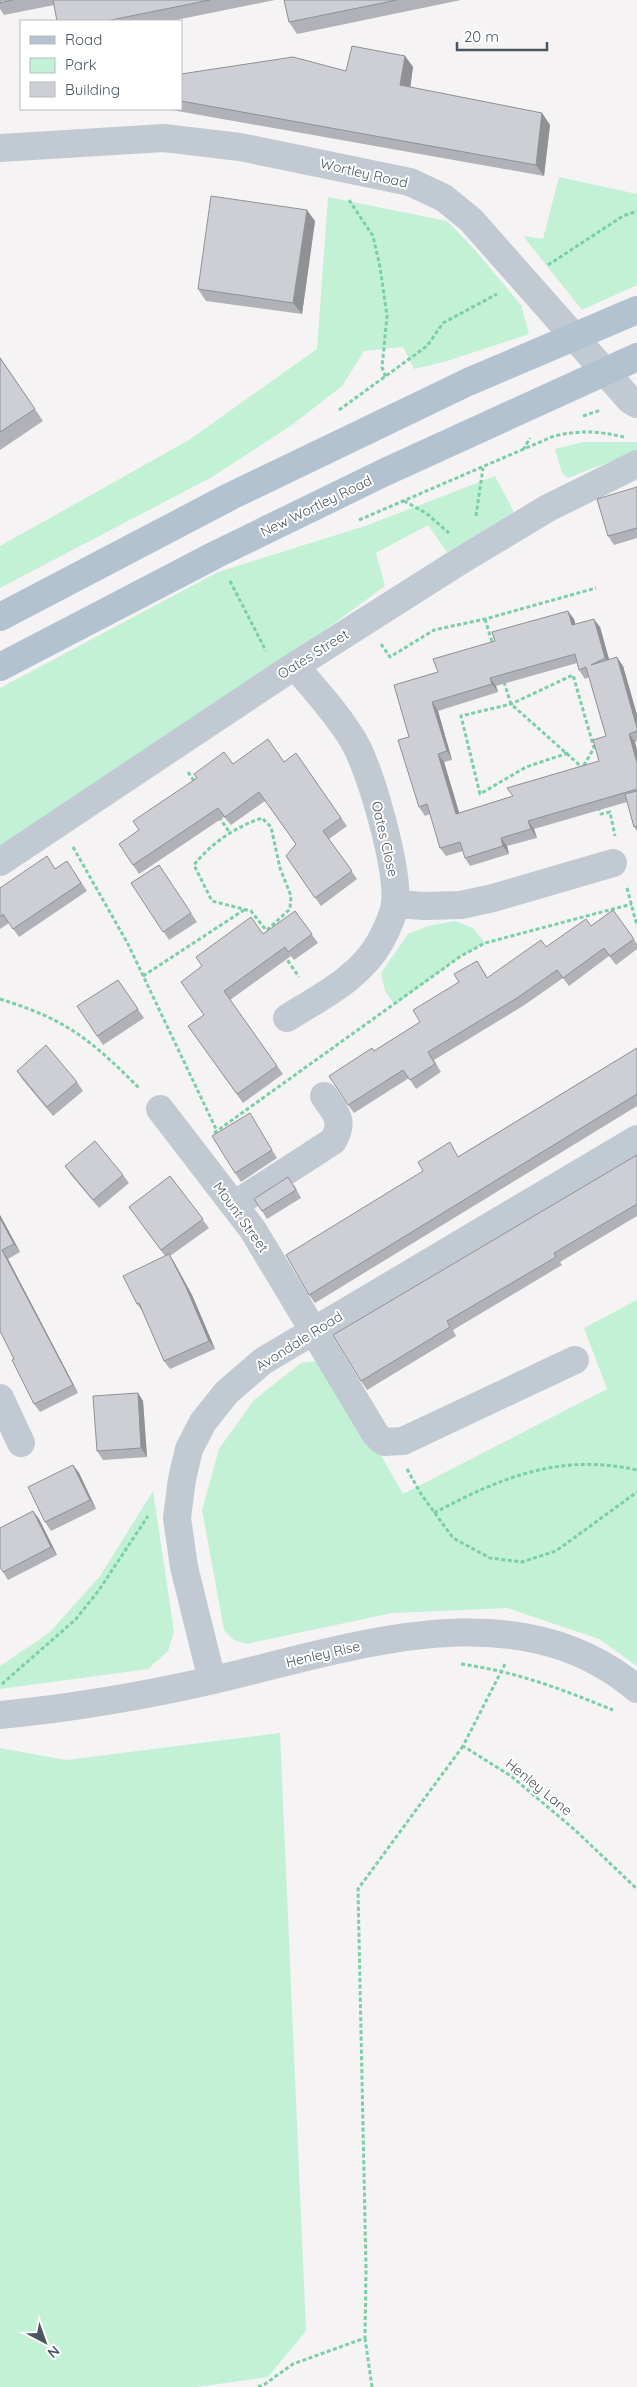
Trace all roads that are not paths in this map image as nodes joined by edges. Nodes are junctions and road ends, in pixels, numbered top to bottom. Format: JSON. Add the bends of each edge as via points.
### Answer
{"nodes":[{"id":1,"x":0,"y":148,"type":"edge"},
{"id":2,"x":637,"y":310,"type":"edge"},
{"id":3,"x":637,"y":358,"type":"edge"},
{"id":4,"x":637,"y":404,"type":"edge"},
{"id":5,"x":637,"y":464,"type":"edge"},
{"id":6,"x":0,"y":617,"type":"edge"},
{"id":7,"x":0,"y":667,"type":"edge"},
{"id":8,"x":287,"y":671,"type":"junction"},
{"id":9,"x":0,"y":862,"type":"edge"},
{"id":10,"x":618,"y":862,"type":"road end"},
{"id":11,"x":395,"y":904,"type":"junction"},
{"id":12,"x":287,"y":1018,"type":"dead end"},
{"id":13,"x":324,"y":1096,"type":"dead end"},
{"id":14,"x":160,"y":1109,"type":"road end"},
{"id":15,"x":637,"y":1140,"type":"edge"},
{"id":16,"x":234,"y":1205,"type":"junction"},
{"id":17,"x":314,"y":1330,"type":"junction"},
{"id":18,"x":575,"y":1360,"type":"dead end"},
{"id":19,"x":0,"y":1398,"type":"edge"},
{"id":20,"x":22,"y":1443,"type":"dead end"},
{"id":21,"x":212,"y":1680,"type":"junction"},
{"id":22,"x":637,"y":1689,"type":"edge"},
{"id":23,"x":0,"y":1715,"type":"edge"}],
"edges":[{"from":1,"to":4,"type":"street","name":"Wortley Road","via":[[164,138],[240,147],[410,182],[444,198],[470,220]]},
{"from":2,"to":6,"type":"main road","via":[[468,382],[231,496]]},
{"from":3,"to":7,"type":"main road","name":"New Wortley Road","via":[[217,554]]},
{"from":5,"to":8,"type":"street","name":"Oates Street","via":[[548,508]]},
{"from":8,"to":9,"type":"street","name":"Oates Street"},
{"from":8,"to":11,"type":"street","name":"Oates Close","via":[[331,709],[364,761],[395,875]]},
{"from":10,"to":11,"type":"street","via":[[461,905]]},
{"from":11,"to":12,"type":"street","name":"Oates Close","via":[[379,944],[365,963],[348,979]]},
{"from":13,"to":16,"type":"street","via":[[340,1120],[333,1141]]},
{"from":14,"to":16,"type":"street","name":"Mount Street"},
{"from":15,"to":17,"type":"street","name":"Avondale Road"},
{"from":16,"to":17,"type":"street","name":"Mount Street","via":[[253,1230]]},
{"from":17,"to":18,"type":"street","name":"Mount Street","via":[[376,1435],[384,1442],[403,1441]]},
{"from":17,"to":21,"type":"street","name":"Avondale Road","via":[[263,1361],[227,1392],[203,1422],[189,1449],[177,1518],[184,1567]]},
{"from":19,"to":20,"type":"street"},
{"from":21,"to":22,"type":"street","name":"Henley Rise","via":[[355,1646],[430,1634],[475,1632],[513,1633],[554,1642],[626,1679]]},
{"from":21,"to":23,"type":"street","name":"Henley Rise","via":[[130,1697]]}]}
